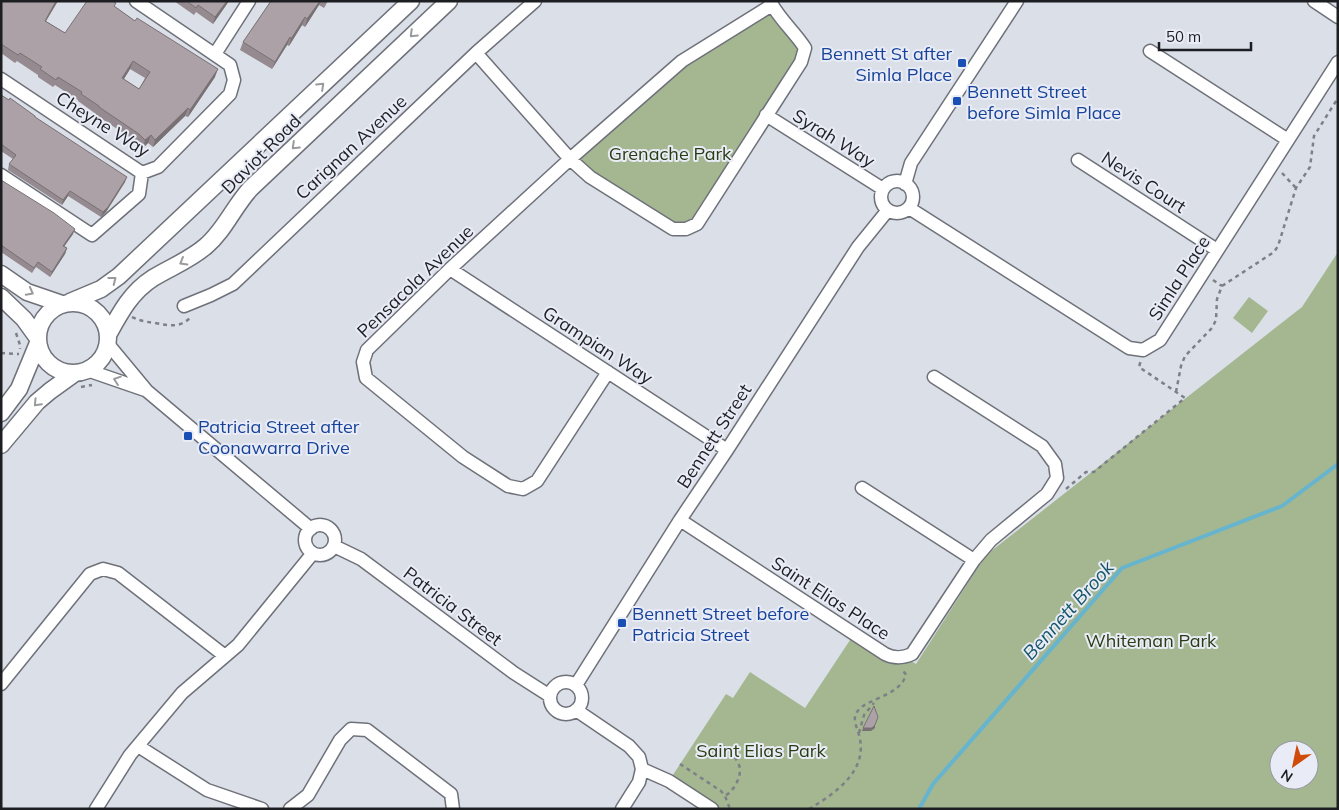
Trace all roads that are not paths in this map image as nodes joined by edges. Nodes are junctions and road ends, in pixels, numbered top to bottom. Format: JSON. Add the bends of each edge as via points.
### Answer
{"nodes":[{"id":1,"x":136,"y":1,"type":"edge"},
{"id":2,"x":250,"y":1,"type":"edge"},
{"id":3,"x":411,"y":1,"type":"edge"},
{"id":4,"x":449,"y":1,"type":"edge"},
{"id":5,"x":535,"y":1,"type":"edge"},
{"id":6,"x":1314,"y":1,"type":"edge"},
{"id":7,"x":1015,"y":2,"type":"edge"},
{"id":8,"x":771,"y":3,"type":"edge"},
{"id":9,"x":1338,"y":17,"type":"edge"},
{"id":10,"x":1150,"y":51,"type":"dead end"},
{"id":11,"x":476,"y":53,"type":"junction"},
{"id":12,"x":215,"y":54,"type":"junction"},
{"id":13,"x":1338,"y":62,"type":"edge"},
{"id":14,"x":1,"y":79,"type":"edge"},
{"id":15,"x":766,"y":115,"type":"junction"},
{"id":16,"x":1288,"y":140,"type":"junction"},
{"id":17,"x":570,"y":159,"type":"junction"},
{"id":18,"x":1078,"y":160,"type":"dead end"},
{"id":19,"x":142,"y":173,"type":"junction"},
{"id":20,"x":1,"y":175,"type":"edge"},
{"id":21,"x":904,"y":184,"type":"junction"},
{"id":22,"x":883,"y":189,"type":"junction"},
{"id":23,"x":909,"y":208,"type":"junction"},
{"id":24,"x":888,"y":210,"type":"junction"},
{"id":25,"x":1218,"y":250,"type":"junction"},
{"id":26,"x":450,"y":269,"type":"junction"},
{"id":27,"x":1,"y":274,"type":"edge"},
{"id":28,"x":1,"y":296,"type":"edge"},
{"id":29,"x":66,"y":303,"type":"junction"},
{"id":30,"x":184,"y":306,"type":"dead end"},
{"id":31,"x":37,"y":340,"type":"junction"},
{"id":32,"x":108,"y":340,"type":"junction"},
{"id":33,"x":81,"y":372,"type":"junction"},
{"id":34,"x":608,"y":372,"type":"junction"},
{"id":35,"x":934,"y":377,"type":"dead end"},
{"id":36,"x":147,"y":391,"type":"junction"},
{"id":37,"x":1,"y":413,"type":"edge"},
{"id":38,"x":1,"y":445,"type":"edge"},
{"id":39,"x":728,"y":450,"type":"junction"},
{"id":40,"x":862,"y":488,"type":"dead end"},
{"id":41,"x":680,"y":520,"type":"junction"},
{"id":42,"x":311,"y":529,"type":"junction"},
{"id":43,"x":334,"y":546,"type":"junction"},
{"id":44,"x":313,"y":553,"type":"junction"},
{"id":45,"x":974,"y":560,"type":"junction"},
{"id":46,"x":225,"y":656,"type":"junction"},
{"id":47,"x":1,"y":684,"type":"edge"},
{"id":48,"x":576,"y":685,"type":"junction"},
{"id":49,"x":550,"y":696,"type":"junction"},
{"id":50,"x":576,"y":710,"type":"junction"},
{"id":51,"x":138,"y":746,"type":"junction"},
{"id":52,"x":642,"y":769,"type":"junction"},
{"id":53,"x":96,"y":809,"type":"edge"},
{"id":54,"x":262,"y":809,"type":"edge"},
{"id":55,"x":290,"y":809,"type":"edge"},
{"id":56,"x":453,"y":809,"type":"edge"},
{"id":57,"x":622,"y":809,"type":"edge"},
{"id":58,"x":712,"y":809,"type":"edge"}],
"edges":[{"from":1,"to":12,"type":"street","name":"Cheyne Way"},
{"from":2,"to":12,"type":"street"},
{"from":29,"to":3,"type":"street","name":"Daviot Road","one_way":true,"via":[[101,289],[119,276]]},
{"from":4,"to":32,"type":"street","name":"Daviot Road","one_way":true,"via":[[251,188],[208,245],[188,260],[154,277],[136,292],[121,311]]},
{"from":5,"to":11,"type":"street","name":"Carignan Avenue"},
{"from":6,"to":9,"type":"street"},
{"from":7,"to":21,"type":"street","via":[[911,164]]},
{"from":8,"to":15,"type":"street","via":[[805,48],[802,62]]},
{"from":8,"to":17,"type":"street","name":"Pensacola Avenue","via":[[682,61]]},
{"from":10,"to":16,"type":"street"},
{"from":11,"to":17,"type":"street"},
{"from":11,"to":30,"type":"street","name":"Carignan Avenue","via":[[233,284]]},
{"from":12,"to":19,"type":"street","name":"Cheyne Way","via":[[230,65],[234,80],[230,94],[158,166]]},
{"from":13,"to":16,"type":"street","name":"Simla Place"},
{"from":14,"to":19,"type":"street","name":"Cheyne Way"},
{"from":15,"to":17,"type":"street","via":[[696,224],[686,230],[673,229],[590,177]]},
{"from":15,"to":22,"type":"street","name":"Syrah Way"},
{"from":16,"to":25,"type":"street","name":"Simla Place"},
{"from":17,"to":26,"type":"street","name":"Pensacola Avenue"},
{"from":18,"to":25,"type":"street","name":"Nevis Court"},
{"from":19,"to":20,"type":"street","via":[[139,194],[92,236]]},
{"from":21,"to":22,"type":"street","via":[[892,182]]},
{"from":21,"to":23,"type":"street","via":[[911,192]]},
{"from":22,"to":24,"type":"street","via":[[881,201]]},
{"from":23,"to":24,"type":"street","via":[[899,213]]},
{"from":23,"to":25,"type":"street","name":"Simla Place","via":[[1129,348],[1143,350],[1160,340]]},
{"from":24,"to":39,"type":"street","name":"Bennett Street","via":[[858,247]]},
{"from":26,"to":34,"type":"street","name":"Grampian Way"},
{"from":26,"to":34,"type":"street","name":"Pensacola Avenue","via":[[367,350],[363,362],[366,378],[463,457],[508,486],[523,489],[538,481]]},
{"from":27,"to":29,"type":"street","one_way":true,"via":[[27,292]]},
{"from":28,"to":31,"type":"street","via":[[24,319]]},
{"from":29,"to":31,"type":"street","via":[[46,314]]},
{"from":29,"to":32,"type":"street","via":[[94,309],[104,321]]},
{"from":31,"to":33,"type":"street","via":[[50,366]]},
{"from":31,"to":37,"type":"street","via":[[19,389]]},
{"from":32,"to":33,"type":"street","via":[[101,360]]},
{"from":32,"to":36,"type":"street"},
{"from":36,"to":33,"type":"street","one_way":true},
{"from":33,"to":38,"type":"street","one_way":true,"via":[[50,390]]},
{"from":34,"to":39,"type":"street","name":"Grampian Way"},
{"from":35,"to":45,"type":"street","name":"Saint Elias Place","via":[[1042,446],[1055,464],[1057,478],[1047,494],[991,540]]},
{"from":36,"to":42,"type":"street"},
{"from":39,"to":41,"type":"street","name":"Bennett Street"},
{"from":40,"to":45,"type":"street"},
{"from":41,"to":45,"type":"street","name":"Saint Elias Place","via":[[891,657],[904,658],[918,648]]},
{"from":41,"to":48,"type":"street","name":"Bennett Street"},
{"from":42,"to":43,"type":"street","via":[[322,526],[332,530]]},
{"from":42,"to":44,"type":"street","via":[[307,533],[306,544]]},
{"from":43,"to":44,"type":"street","via":[[325,554]]},
{"from":43,"to":49,"type":"street","name":"Patricia Street","via":[[361,559],[514,673]]},
{"from":44,"to":46,"type":"street","via":[[238,645]]},
{"from":46,"to":47,"type":"street","via":[[118,573],[103,569],[90,574]]},
{"from":46,"to":51,"type":"street","via":[[182,693]]},
{"from":48,"to":49,"type":"street","via":[[560,683]]},
{"from":48,"to":50,"type":"street","via":[[582,695]]},
{"from":49,"to":50,"type":"street","via":[[556,710],[566,714]]},
{"from":50,"to":52,"type":"street","via":[[629,746],[639,757]]},
{"from":51,"to":53,"type":"street"},
{"from":51,"to":54,"type":"street","via":[[207,790]]},
{"from":52,"to":57,"type":"street","via":[[639,782]]},
{"from":52,"to":58,"type":"street","via":[[669,780]]},
{"from":55,"to":56,"type":"street","via":[[308,795],[340,740],[351,729],[366,730],[450,794]]}]}
